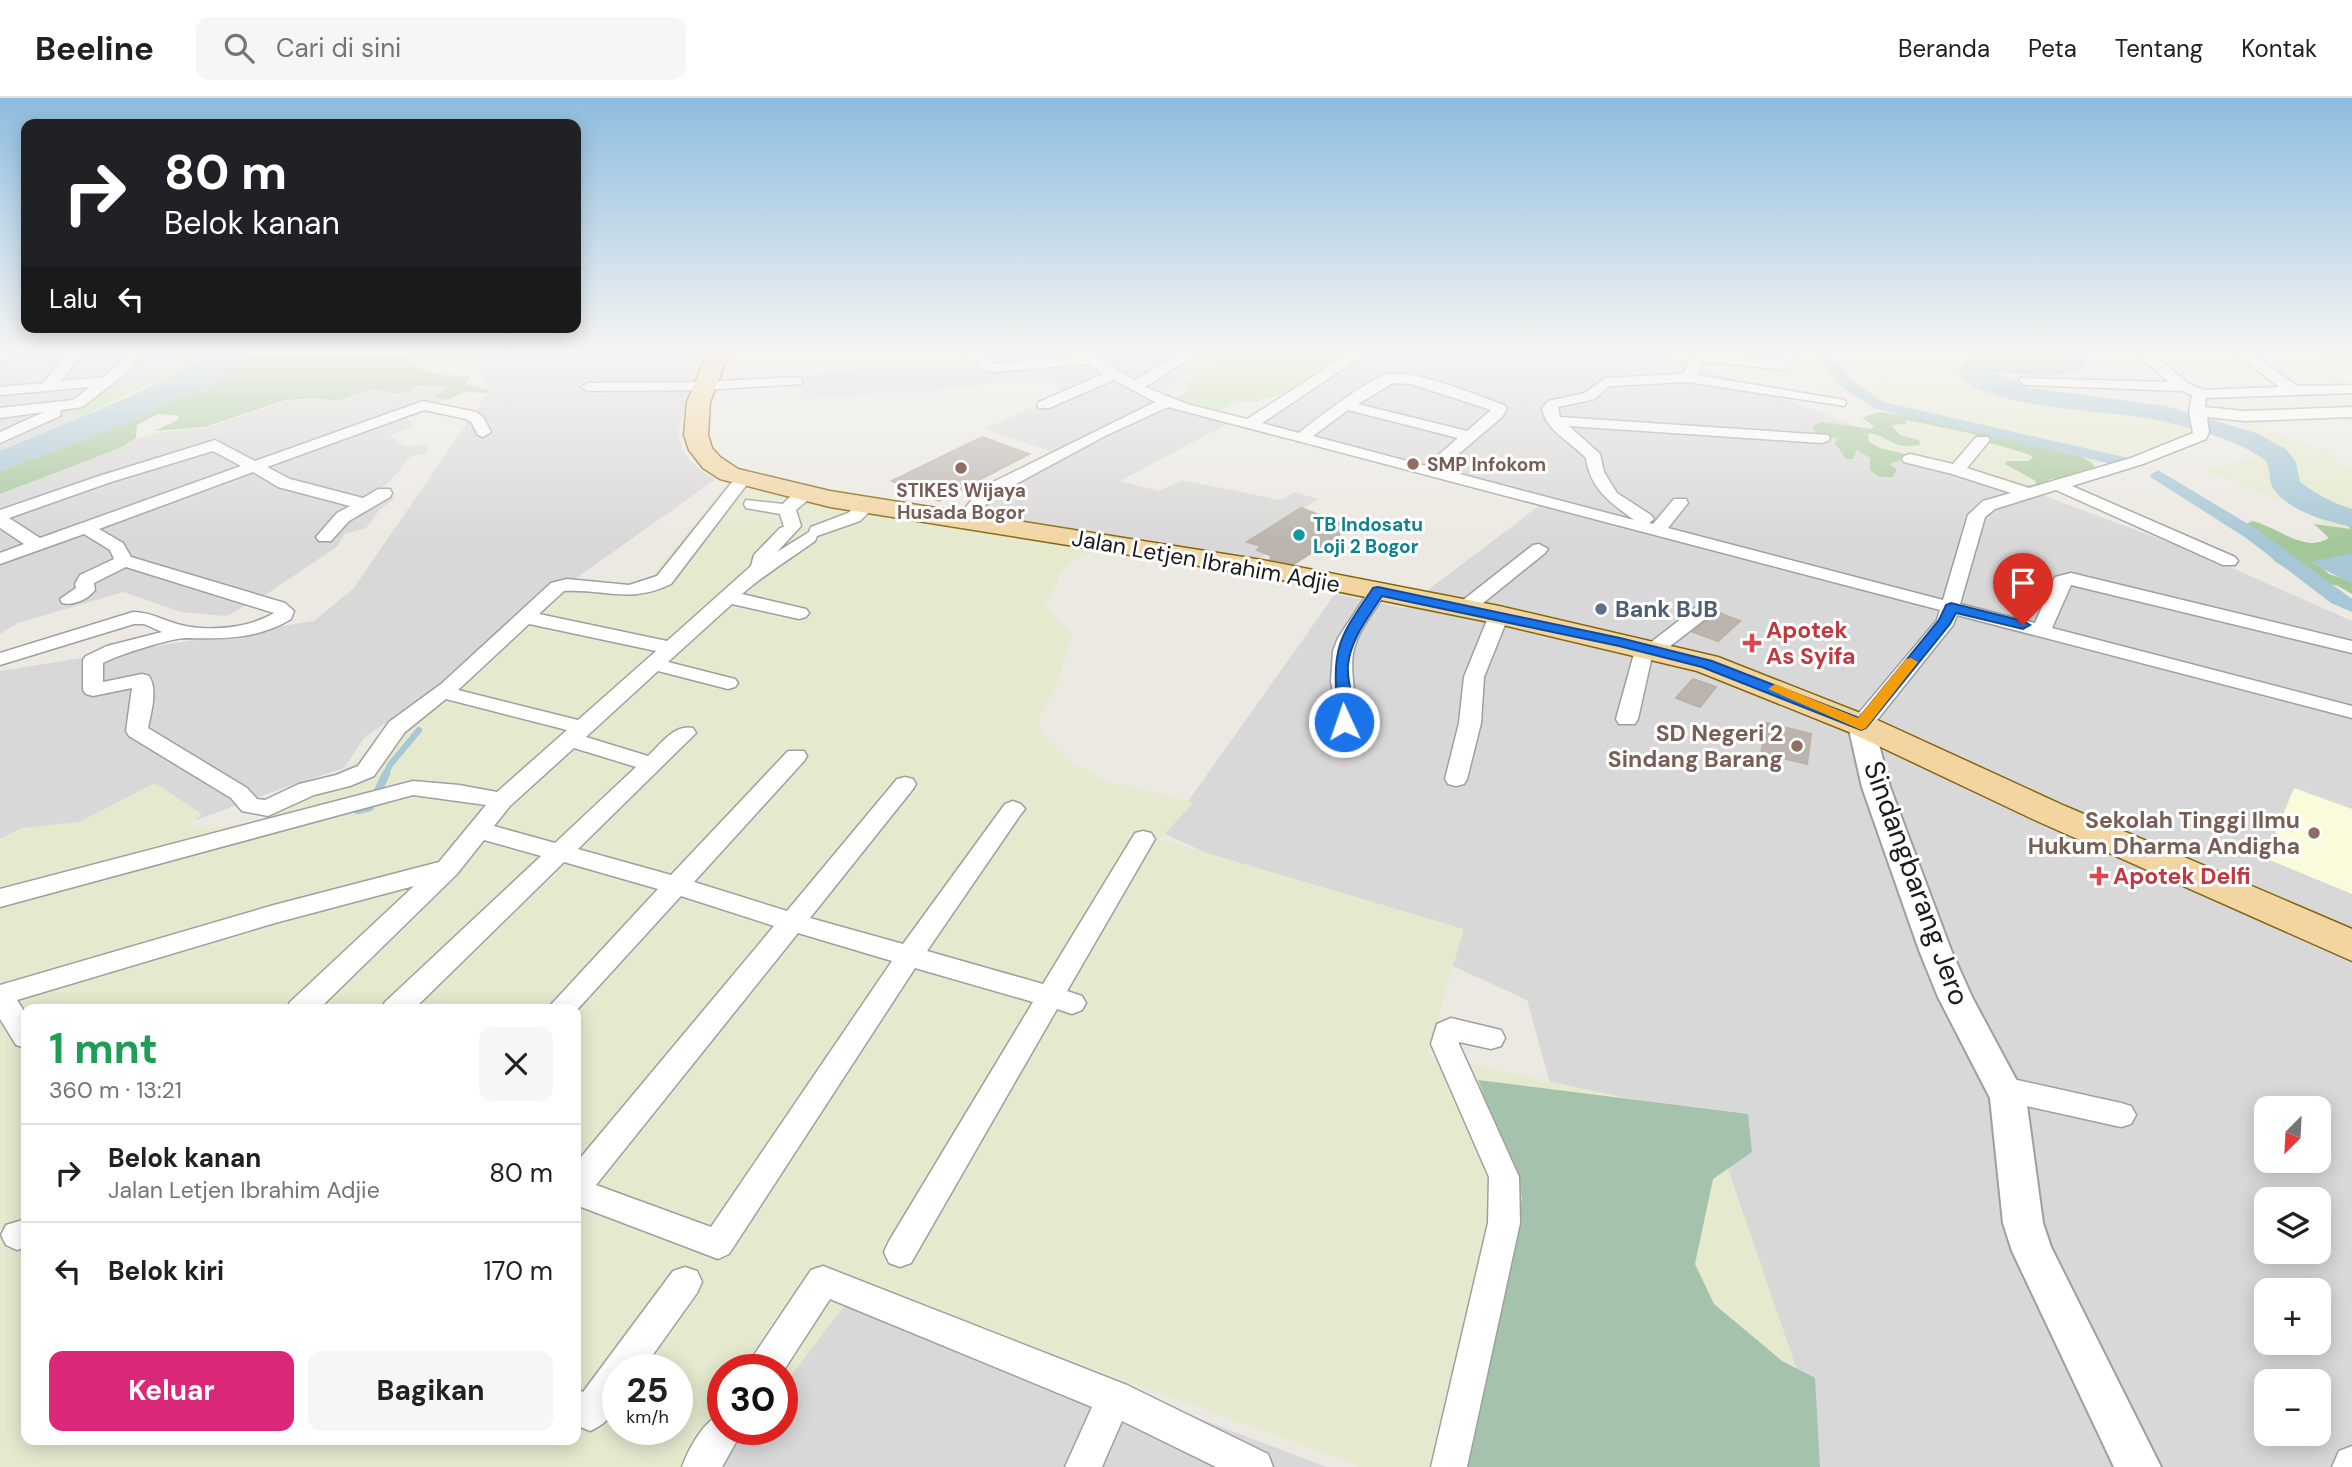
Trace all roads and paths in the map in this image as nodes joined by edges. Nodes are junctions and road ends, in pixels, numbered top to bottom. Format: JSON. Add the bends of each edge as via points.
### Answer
{"nodes":[{"id":1,"x":50,"y":415,"type":"edge"},
{"id":2,"x":396,"y":415,"type":"edge"},
{"id":3,"x":470,"y":415,"type":"edge"},
{"id":4,"x":697,"y":415,"type":"edge"},
{"id":5,"x":1139,"y":415,"type":"edge"},
{"id":6,"x":1213,"y":415,"type":"edge"},
{"id":7,"x":1265,"y":415,"type":"edge"},
{"id":8,"x":1332,"y":415,"type":"edge"},
{"id":9,"x":1384,"y":415,"type":"edge"},
{"id":10,"x":1496,"y":415,"type":"edge"},
{"id":11,"x":1553,"y":415,"type":"edge"},
{"id":12,"x":2199,"y":415,"type":"edge"},
{"id":13,"x":2275,"y":415,"type":"edge"},
{"id":14,"x":2199,"y":419,"type":"junction"},
{"id":15,"x":1558,"y":421,"type":"junction"},
{"id":16,"x":1249,"y":425,"type":"junction"},
{"id":17,"x":483,"y":432,"type":"dead end"},
{"id":18,"x":1471,"y":437,"type":"junction"},
{"id":19,"x":0,"y":438,"type":"edge"},
{"id":20,"x":1822,"y":438,"type":"dead end"},
{"id":21,"x":1300,"y":439,"type":"junction"},
{"id":22,"x":1982,"y":440,"type":"dead end"},
{"id":23,"x":1910,"y":459,"type":"dead end"},
{"id":24,"x":254,"y":467,"type":"junction"},
{"id":25,"x":1957,"y":470,"type":"junction"},
{"id":26,"x":1429,"y":472,"type":"junction"},
{"id":27,"x":743,"y":479,"type":"junction"},
{"id":28,"x":2057,"y":485,"type":"junction"},
{"id":29,"x":384,"y":493,"type":"dead end"},
{"id":30,"x":2028,"y":493,"type":"junction"},
{"id":31,"x":1680,"y":503,"type":"dead end"},
{"id":32,"x":364,"y":504,"type":"junction"},
{"id":33,"x":752,"y":504,"type":"dead end"},
{"id":34,"x":867,"y":505,"type":"junction"},
{"id":35,"x":793,"y":516,"type":"junction"},
{"id":36,"x":0,"y":518,"type":"edge"},
{"id":37,"x":964,"y":522,"type":"junction"},
{"id":38,"x":84,"y":527,"type":"junction"},
{"id":39,"x":1655,"y":528,"type":"junction"},
{"id":40,"x":325,"y":537,"type":"dead end"},
{"id":41,"x":38,"y":545,"type":"junction"},
{"id":42,"x":1539,"y":549,"type":"dead end"},
{"id":43,"x":0,"y":559,"type":"edge"},
{"id":44,"x":124,"y":561,"type":"junction"},
{"id":45,"x":2228,"y":561,"type":"dead end"},
{"id":46,"x":760,"y":568,"type":"junction"},
{"id":47,"x":1378,"y":591,"type":"junction"},
{"id":48,"x":728,"y":597,"type":"junction"},
{"id":49,"x":69,"y":599,"type":"dead end"},
{"id":50,"x":1951,"y":607,"type":"junction"},
{"id":51,"x":1465,"y":608,"type":"junction"},
{"id":52,"x":1706,"y":608,"type":"dead end"},
{"id":53,"x":799,"y":613,"type":"dead end"},
{"id":54,"x":1499,"y":615,"type":"junction"},
{"id":55,"x":534,"y":619,"type":"dead end"},
{"id":56,"x":2042,"y":629,"type":"junction"},
{"id":57,"x":182,"y":631,"type":"junction"},
{"id":58,"x":2352,"y":647,"type":"edge"},
{"id":59,"x":671,"y":648,"type":"junction"},
{"id":60,"x":1649,"y":649,"type":"junction"},
{"id":61,"x":0,"y":659,"type":"edge"},
{"id":62,"x":654,"y":664,"type":"junction"},
{"id":63,"x":728,"y":683,"type":"dead end"},
{"id":64,"x":454,"y":695,"type":"dead end"},
{"id":65,"x":2352,"y":712,"type":"edge"},
{"id":66,"x":1627,"y":719,"type":"dead end"},
{"id":67,"x":1861,"y":725,"type":"junction"},
{"id":68,"x":684,"y":733,"type":"dead end"},
{"id":69,"x":577,"y":734,"type":"junction"},
{"id":70,"x":1343,"y":743,"type":"dead end"},
{"id":71,"x":796,"y":756,"type":"dead end"},
{"id":72,"x":652,"y":764,"type":"junction"},
{"id":73,"x":1456,"y":779,"type":"dead end"},
{"id":74,"x":905,"y":784,"type":"dead end"},
{"id":75,"x":502,"y":801,"type":"junction"},
{"id":76,"x":1013,"y":809,"type":"dead end"},
{"id":77,"x":478,"y":830,"type":"junction"},
{"id":78,"x":1143,"y":839,"type":"dead end"},
{"id":79,"x":559,"y":854,"type":"junction"},
{"id":80,"x":448,"y":868,"type":"junction"},
{"id":81,"x":676,"y":885,"type":"junction"},
{"id":82,"x":0,"y":898,"type":"edge"},
{"id":83,"x":792,"y":922,"type":"junction"},
{"id":84,"x":2352,"y":947,"type":"edge"},
{"id":85,"x":909,"y":956,"type":"junction"},
{"id":86,"x":0,"y":995,"type":"edge"},
{"id":87,"x":1061,"y":1000,"type":"junction"},
{"id":88,"x":305,"y":1004,"type":"edge"},
{"id":89,"x":401,"y":1004,"type":"edge"},
{"id":90,"x":566,"y":1004,"type":"edge"},
{"id":91,"x":21,"y":1029,"type":"edge"},
{"id":92,"x":1491,"y":1038,"type":"dead end"},
{"id":93,"x":2004,"y":1089,"type":"junction"},
{"id":94,"x":2121,"y":1115,"type":"dead end"},
{"id":95,"x":581,"y":1183,"type":"edge"},
{"id":96,"x":581,"y":1191,"type":"edge"},
{"id":97,"x":900,"y":1252,"type":"dead end"},
{"id":98,"x":685,"y":1282,"type":"dead end"},
{"id":99,"x":633,"y":1354,"type":"edge"},
{"id":100,"x":775,"y":1354,"type":"edge"},
{"id":101,"x":602,"y":1397,"type":"edge"},
{"id":102,"x":1114,"y":1398,"type":"junction"},
{"id":103,"x":581,"y":1409,"type":"edge"},
{"id":104,"x":715,"y":1445,"type":"edge"},
{"id":105,"x":700,"y":1467,"type":"edge"},
{"id":106,"x":1083,"y":1467,"type":"edge"},
{"id":107,"x":1255,"y":1467,"type":"edge"},
{"id":108,"x":1449,"y":1467,"type":"edge"},
{"id":109,"x":2138,"y":1467,"type":"edge"}],
"edges":[{"from":1,"to":19,"type":"street"},
{"from":2,"to":24,"type":"street"},
{"from":3,"to":17,"type":"street"},
{"from":4,"to":27,"type":"main road","name":"Jalan Letjen Ibrahim Adjie","via":[[696,443],[718,469]]},
{"from":5,"to":37,"type":"street","via":[[999,486],[983,497]]},
{"from":6,"to":16,"type":"street"},
{"from":7,"to":16,"type":"street"},
{"from":8,"to":21,"type":"street"},
{"from":9,"to":18,"type":"street"},
{"from":10,"to":18,"type":"street"},
{"from":11,"to":15,"type":"street"},
{"from":12,"to":14,"type":"street"},
{"from":13,"to":14,"type":"street"},
{"from":14,"to":28,"type":"street","via":[[2200,436]]},
{"from":15,"to":20,"type":"street"},
{"from":15,"to":39,"type":"street","via":[[1590,451],[1596,472],[1612,496]]},
{"from":16,"to":21,"type":"street"},
{"from":18,"to":26,"type":"street"},
{"from":21,"to":26,"type":"street"},
{"from":22,"to":25,"type":"street"},
{"from":23,"to":25,"type":"street"},
{"from":24,"to":32,"type":"street","via":[[294,486]]},
{"from":24,"to":36,"type":"street","via":[[211,445]]},
{"from":24,"to":38,"type":"street"},
{"from":25,"to":30,"type":"street"},
{"from":26,"to":39,"type":"street"},
{"from":27,"to":35,"type":"main road","name":"Jalan Letjen Ibrahim Adjie"},
{"from":27,"to":57,"type":"street","via":[[664,580],[634,591],[558,587],[448,688],[397,727],[366,771],[307,789],[268,808],[250,806],[239,793],[137,731],[142,680],[93,690],[93,660]]},
{"from":28,"to":30,"type":"street"},
{"from":28,"to":45,"type":"street"},
{"from":29,"to":32,"type":"street"},
{"from":30,"to":50,"type":"street","via":[[1989,505],[1977,516]]},
{"from":31,"to":39,"type":"street"},
{"from":32,"to":40,"type":"street","via":[[343,517]]},
{"from":33,"to":35,"type":"street"},
{"from":34,"to":35,"type":"main road","name":"Jalan Letjen Ibrahim Adjie"},
{"from":34,"to":37,"type":"main road","name":"Jalan Letjen Ibrahim Adjie"},
{"from":34,"to":46,"type":"street","via":[[854,517],[813,534]]},
{"from":35,"to":46,"type":"street","via":[[760,559]]},
{"from":36,"to":41,"type":"street"},
{"from":37,"to":47,"type":"main road","name":"Jalan Letjen Ibrahim Adjie","via":[[1195,556]]},
{"from":38,"to":41,"type":"street"},
{"from":38,"to":44,"type":"street","via":[[117,547]]},
{"from":39,"to":50,"type":"street"},
{"from":41,"to":43,"type":"street"},
{"from":42,"to":51,"type":"street"},
{"from":44,"to":49,"type":"street","via":[[87,579],[86,590]]},
{"from":44,"to":57,"type":"street","via":[[285,615],[256,627]]},
{"from":46,"to":48,"type":"street"},
{"from":47,"to":51,"type":"main road","name":"Jalan Letjen Ibrahim Adjie"},
{"from":47,"to":70,"type":"street","via":[[1343,651]]},
{"from":48,"to":53,"type":"street"},
{"from":48,"to":59,"type":"street"},
{"from":50,"to":56,"type":"street"},
{"from":50,"to":67,"type":"street","via":[[1946,621]]},
{"from":51,"to":54,"type":"main road","name":"Jalan Letjen Ibrahim Adjie"},
{"from":52,"to":60,"type":"street"},
{"from":54,"to":60,"type":"main road","name":"Jalan Letjen Ibrahim Adjie"},
{"from":54,"to":73,"type":"street","via":[[1474,677],[1470,723]]},
{"from":55,"to":59,"type":"street"},
{"from":56,"to":58,"type":"street","via":[[2062,581],[2071,579]]},
{"from":56,"to":65,"type":"street"},
{"from":57,"to":61,"type":"street","via":[[149,618],[132,618]]},
{"from":59,"to":62,"type":"street"},
{"from":60,"to":66,"type":"street"},
{"from":60,"to":67,"type":"main road","name":"Jalan Letjen Ibrahim Adjie","via":[[1707,664]]},
{"from":62,"to":63,"type":"street"},
{"from":62,"to":69,"type":"street"},
{"from":64,"to":69,"type":"street"},
{"from":67,"to":84,"type":"main road","name":"Jalan Letjen Ibrahim Adjie"},
{"from":67,"to":93,"type":"street","name":"Sindangbarang Jero","via":[[1876,787],[1935,950]]},
{"from":68,"to":72,"type":"street"},
{"from":69,"to":72,"type":"street"},
{"from":69,"to":75,"type":"street"},
{"from":71,"to":81,"type":"street"},
{"from":72,"to":79,"type":"street"},
{"from":74,"to":83,"type":"street"},
{"from":75,"to":77,"type":"street"},
{"from":75,"to":82,"type":"street","via":[[413,788]]},
{"from":76,"to":85,"type":"street"},
{"from":77,"to":79,"type":"street"},
{"from":77,"to":80,"type":"street"},
{"from":78,"to":87,"type":"street"},
{"from":79,"to":81,"type":"street"},
{"from":79,"to":89,"type":"street"},
{"from":80,"to":86,"type":"street"},
{"from":80,"to":88,"type":"street"},
{"from":81,"to":83,"type":"street"},
{"from":81,"to":90,"type":"street"},
{"from":83,"to":85,"type":"street"},
{"from":83,"to":95,"type":"street"},
{"from":85,"to":87,"type":"street"},
{"from":85,"to":96,"type":"street","via":[[718,1244]]},
{"from":86,"to":91,"type":"street"},
{"from":87,"to":97,"type":"street"},
{"from":92,"to":108,"type":"street","via":[[1451,1029],[1447,1032],[1446,1044],[1504,1177],[1505,1196],[1504,1223]]},
{"from":93,"to":94,"type":"street"},
{"from":93,"to":109,"type":"street","name":"Sindangbarang Jero","via":[[2013,1126],[2022,1223]]},
{"from":98,"to":99,"type":"street"},
{"from":100,"to":102,"type":"street","via":[[823,1281]]},
{"from":101,"to":103,"type":"street","via":[[590,1413]]},
{"from":102,"to":106,"type":"street"},
{"from":102,"to":107,"type":"street"},
{"from":104,"to":105,"type":"street"}]}
